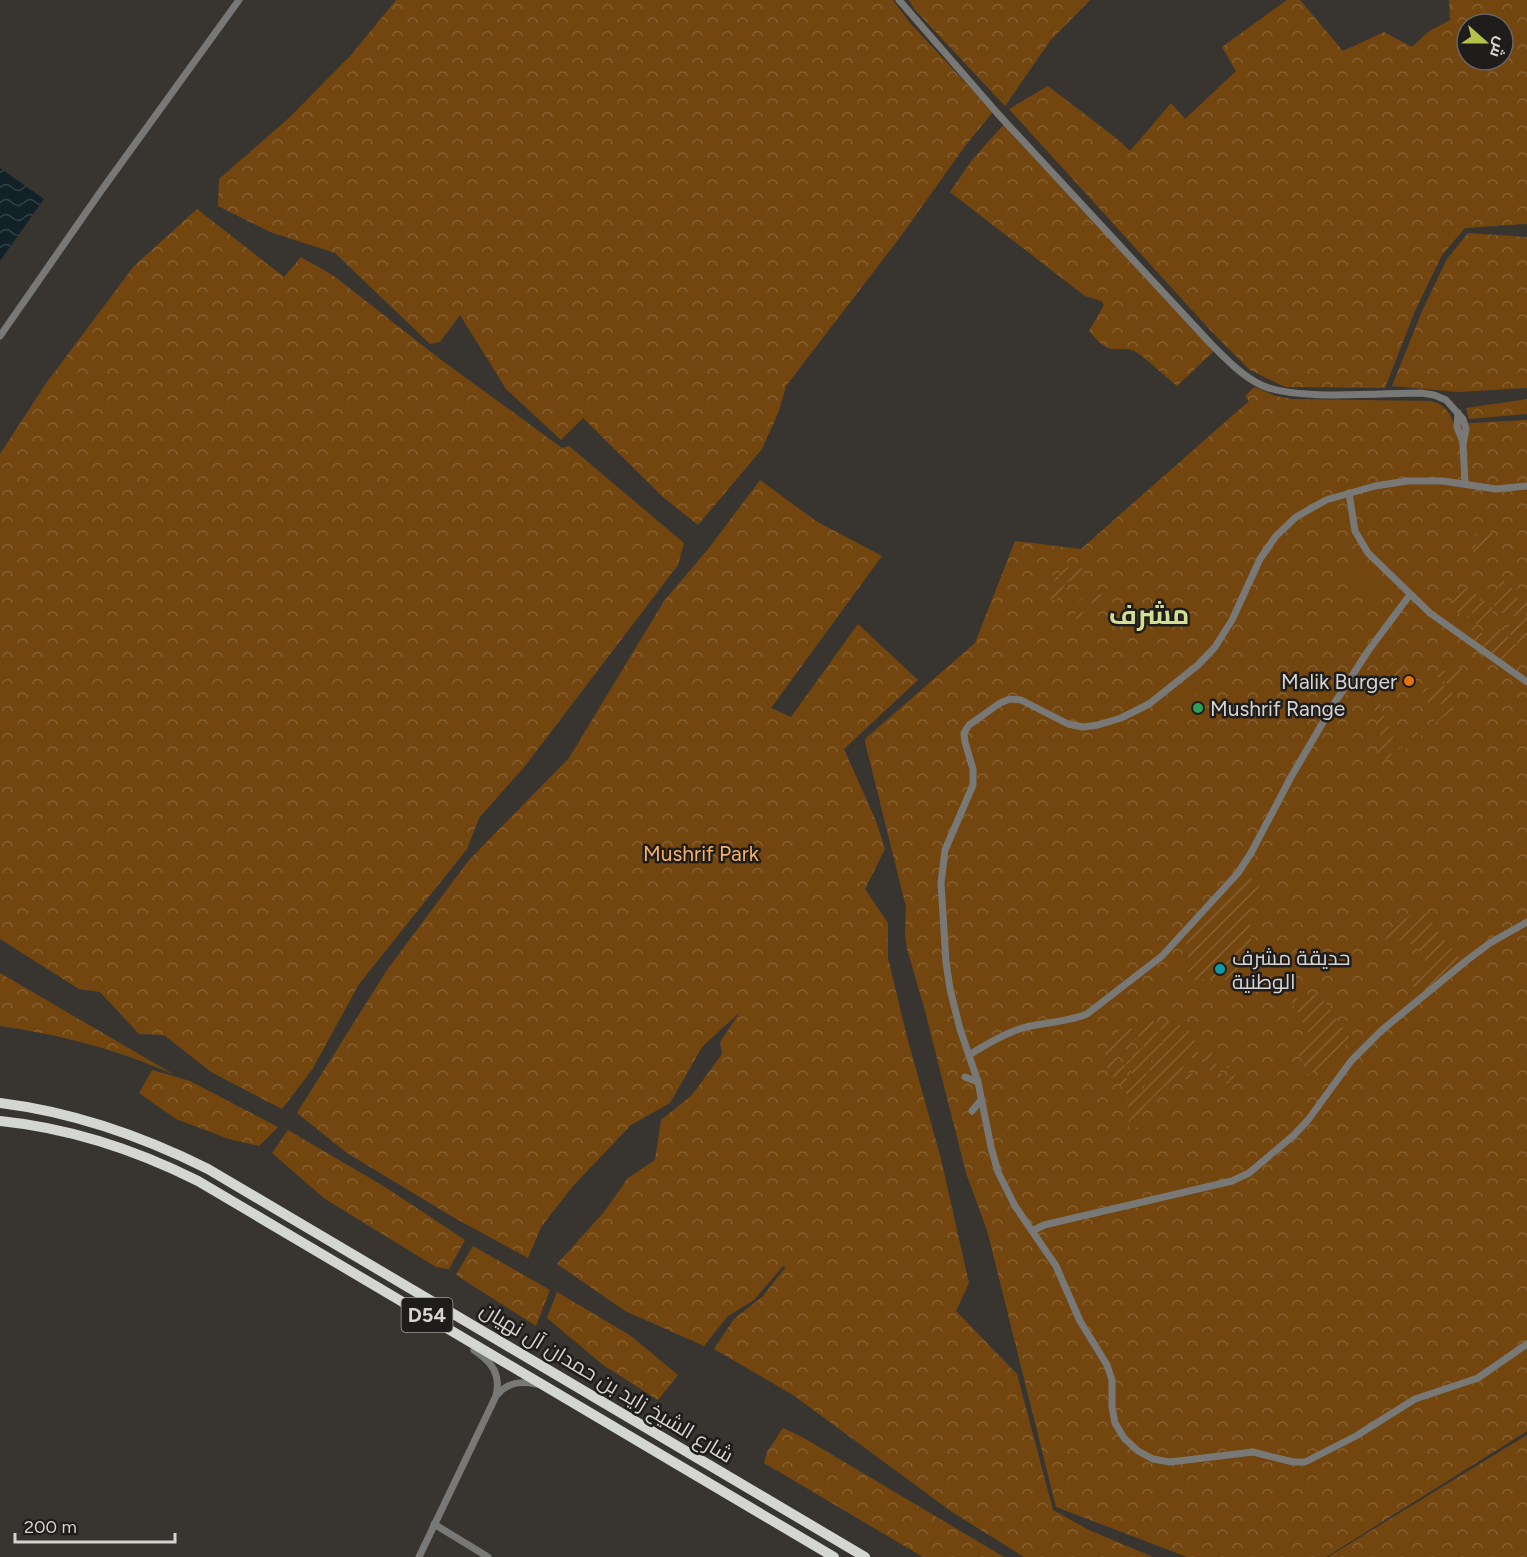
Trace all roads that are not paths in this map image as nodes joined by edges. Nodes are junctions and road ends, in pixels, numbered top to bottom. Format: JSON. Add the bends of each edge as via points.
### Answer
{"nodes":[{"id":1,"x":239,"y":0,"type":"edge"},
{"id":2,"x":899,"y":0,"type":"edge"},
{"id":3,"x":0,"y":336,"type":"edge"},
{"id":4,"x":1464,"y":483,"type":"junction"},
{"id":5,"x":1527,"y":486,"type":"edge"},
{"id":6,"x":1349,"y":493,"type":"junction"},
{"id":7,"x":1409,"y":596,"type":"junction"},
{"id":8,"x":1527,"y":682,"type":"edge"},
{"id":9,"x":1527,"y":922,"type":"edge"},
{"id":10,"x":969,"y":1055,"type":"junction"},
{"id":11,"x":965,"y":1077,"type":"dead end"},
{"id":12,"x":978,"y":1082,"type":"junction"},
{"id":13,"x":981,"y":1101,"type":"junction"},
{"id":14,"x":0,"y":1103,"type":"edge"},
{"id":15,"x":972,"y":1111,"type":"dead end"},
{"id":16,"x":0,"y":1121,"type":"edge"},
{"id":17,"x":1032,"y":1231,"type":"junction"},
{"id":18,"x":448,"y":1328,"type":"junction"},
{"id":19,"x":1527,"y":1344,"type":"edge"},
{"id":20,"x":546,"y":1387,"type":"junction"},
{"id":21,"x":496,"y":1396,"type":"junction"},
{"id":22,"x":434,"y":1524,"type":"junction"},
{"id":23,"x":420,"y":1557,"type":"edge"},
{"id":24,"x":488,"y":1557,"type":"edge"},
{"id":25,"x":834,"y":1557,"type":"edge"},
{"id":26,"x":865,"y":1557,"type":"edge"}],
"edges":[{"from":1,"to":3,"type":"street"},
{"from":2,"to":4,"type":"street","via":[[998,114],[1211,344],[1245,375],[1269,388],[1293,393],[1430,394],[1446,400],[1466,426]]},
{"from":4,"to":5,"type":"street","via":[[1496,489]]},
{"from":4,"to":6,"type":"street","via":[[1407,482]]},
{"from":6,"to":7,"type":"street","via":[[1355,531],[1363,547]]},
{"from":6,"to":10,"type":"street","via":[[1311,507],[1282,529],[1260,560],[1221,639],[1198,665],[1149,704],[1121,718],[1083,727],[1026,701],[1010,699],[966,729],[973,785],[945,850],[941,883],[948,976]]},
{"from":7,"to":8,"type":"street"},
{"from":7,"to":10,"type":"street","via":[[1328,714],[1242,867],[1170,948],[1087,1014],[1019,1029]]},
{"from":9,"to":17,"type":"street","via":[[1466,960],[1373,1038],[1299,1130],[1246,1175]]},
{"from":10,"to":12,"type":"street"},
{"from":11,"to":12,"type":"street"},
{"from":12,"to":13,"type":"street"},
{"from":13,"to":15,"type":"street"},
{"from":13,"to":17,"type":"street","via":[[998,1172],[1008,1196]]},
{"from":14,"to":26,"type":"highway","name":"شارع الشيخ زايد بن حمدان آل نهيان","number":"D54","via":[[110,1127],[208,1169]]},
{"from":16,"to":18,"type":"highway","name":"شارع الشيخ زايد بن حمدان آل نهيان","number":"D54","via":[[79,1135],[169,1167],[227,1197]]},
{"from":17,"to":19,"type":"street","via":[[1056,1266],[1080,1321],[1108,1368],[1113,1384],[1112,1413],[1118,1428],[1138,1451],[1159,1461],[1253,1452],[1293,1462],[1309,1461],[1414,1399],[1478,1378]]},
{"from":18,"to":20,"type":"highway","name":"شارع الشيخ زايد بن حمدان آل نهيان","number":"D54"},
{"from":18,"to":21,"type":"street","via":[[494,1367],[498,1381]]},
{"from":20,"to":21,"type":"street","via":[[516,1382]]},
{"from":20,"to":25,"type":"highway","name":"شارع الشيخ زايد بن حمدان آل نهيان","number":"D54"},
{"from":21,"to":22,"type":"street"},
{"from":22,"to":23,"type":"street"},
{"from":22,"to":24,"type":"street"}]}
